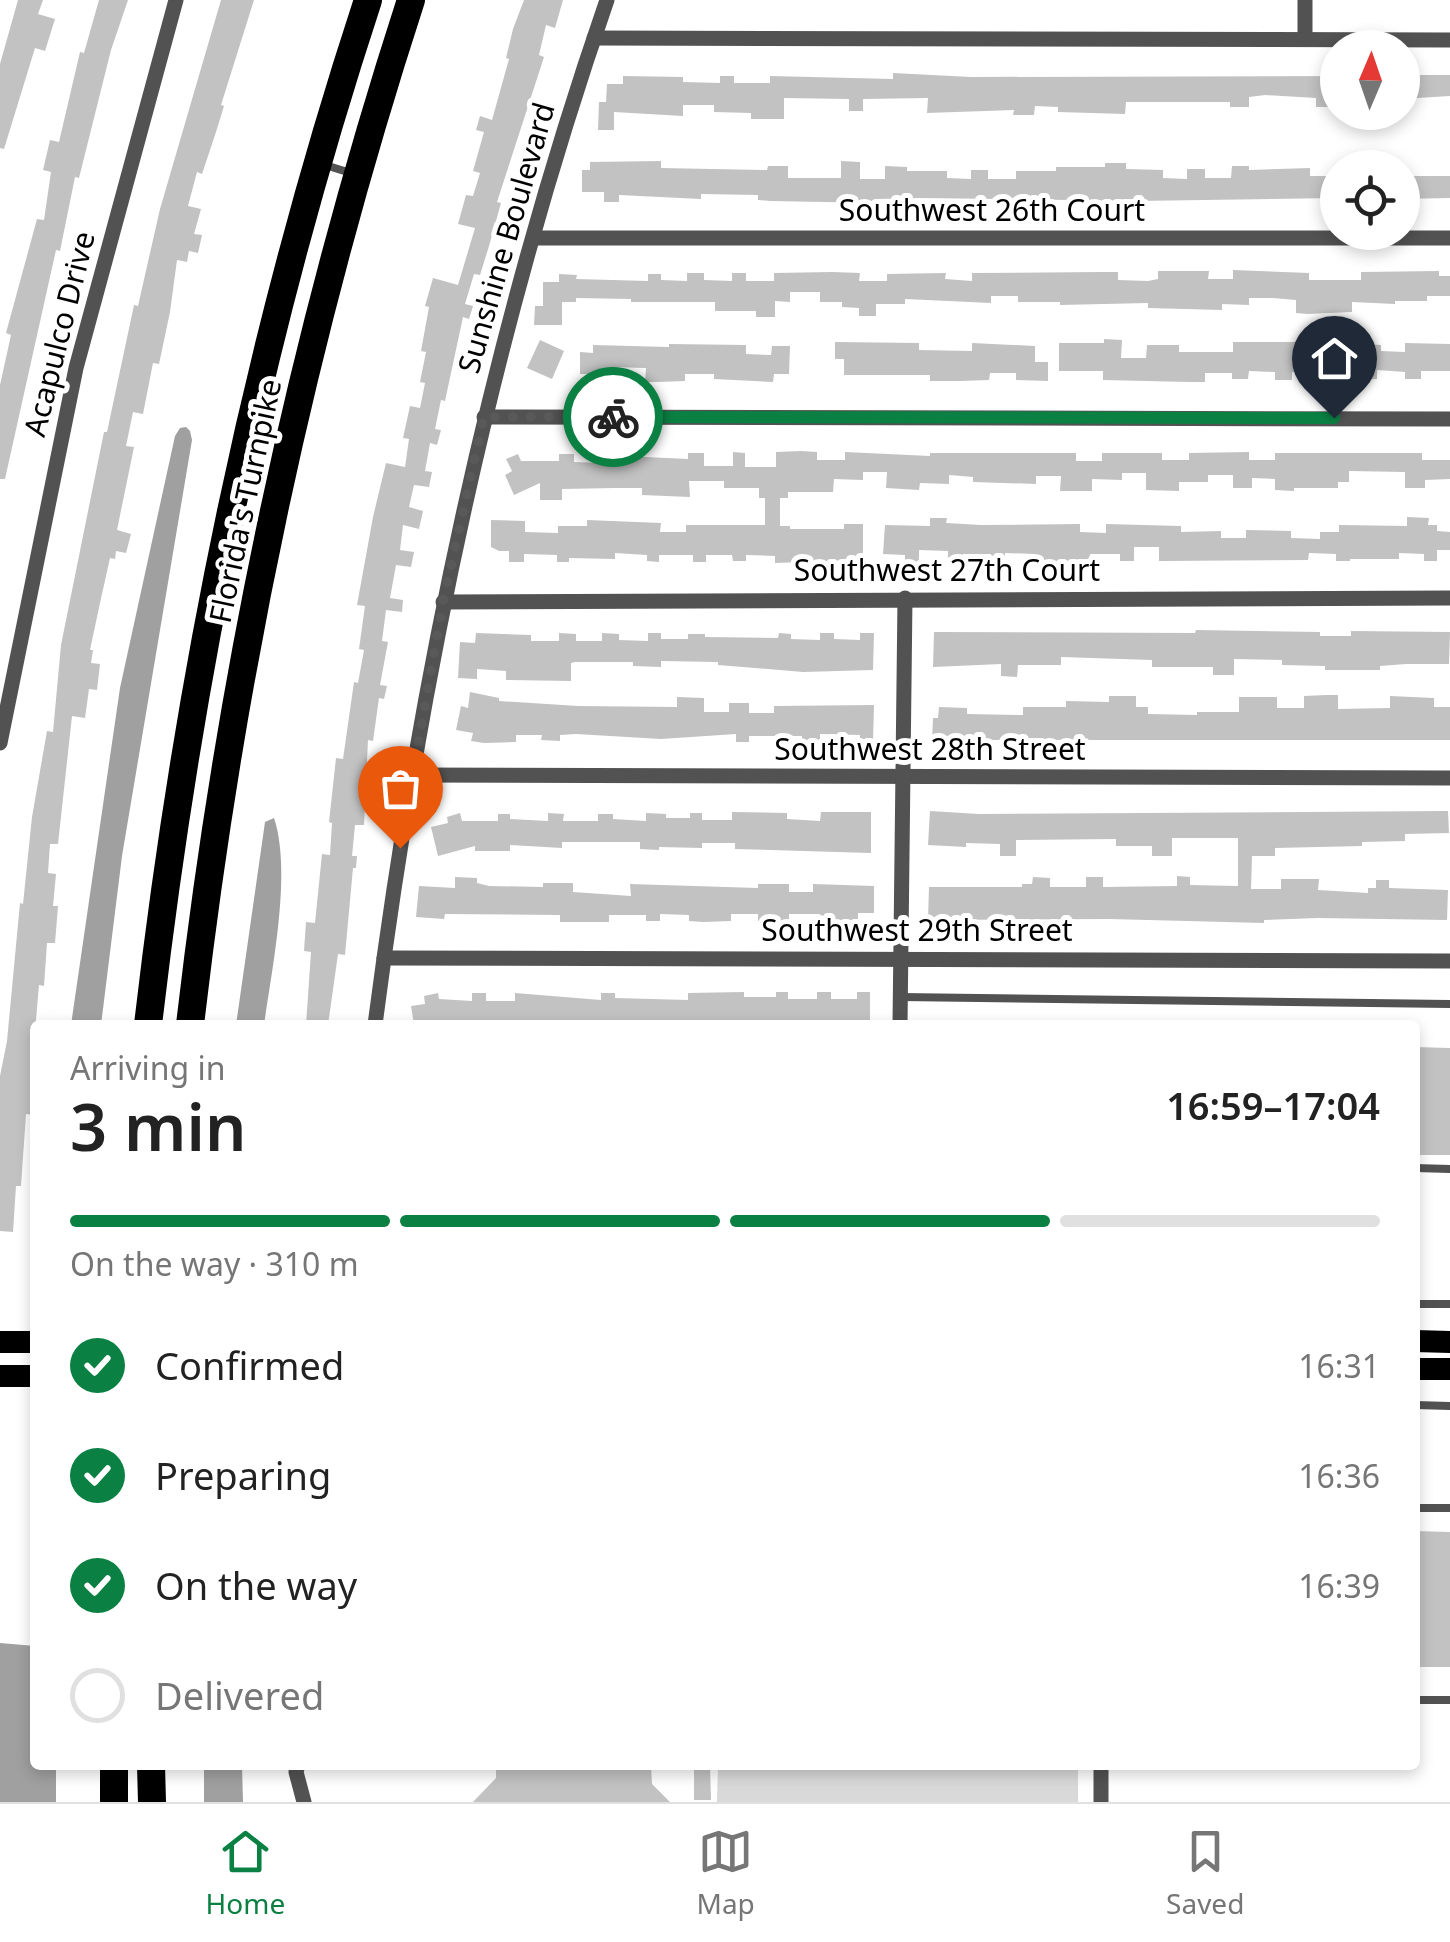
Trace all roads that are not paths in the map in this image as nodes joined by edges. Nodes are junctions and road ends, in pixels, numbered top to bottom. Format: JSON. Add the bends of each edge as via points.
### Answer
{"nodes":[{"id":1,"x":176,"y":0,"type":"edge"},
{"id":2,"x":368,"y":0,"type":"edge"},
{"id":3,"x":412,"y":0,"type":"edge"},
{"id":4,"x":606,"y":0,"type":"edge"},
{"id":5,"x":1305,"y":0,"type":"edge"},
{"id":6,"x":594,"y":38,"type":"junction"},
{"id":7,"x":1305,"y":40,"type":"junction"},
{"id":8,"x":1450,"y":40,"type":"edge"},
{"id":9,"x":320,"y":163,"type":"junction"},
{"id":10,"x":359,"y":175,"type":"junction"},
{"id":11,"x":533,"y":238,"type":"junction"},
{"id":12,"x":1450,"y":238,"type":"edge"},
{"id":13,"x":484,"y":417,"type":"junction"},
{"id":14,"x":1450,"y":418,"type":"edge"},
{"id":15,"x":905,"y":598,"type":"junction"},
{"id":16,"x":1450,"y":598,"type":"edge"},
{"id":17,"x":443,"y":602,"type":"junction"},
{"id":18,"x":4,"y":699,"type":"edge"},
{"id":19,"x":0,"y":743,"type":"edge"},
{"id":20,"x":410,"y":775,"type":"junction"},
{"id":21,"x":902,"y":778,"type":"junction"},
{"id":22,"x":1450,"y":778,"type":"edge"},
{"id":23,"x":384,"y":958,"type":"junction"},
{"id":24,"x":901,"y":958,"type":"junction"},
{"id":25,"x":1450,"y":961,"type":"edge"},
{"id":26,"x":900,"y":997,"type":"junction"},
{"id":27,"x":1450,"y":1004,"type":"edge"},
{"id":28,"x":149,"y":1020,"type":"edge"},
{"id":29,"x":191,"y":1020,"type":"edge"},
{"id":30,"x":376,"y":1020,"type":"edge"},
{"id":31,"x":900,"y":1020,"type":"edge"},
{"id":32,"x":1420,"y":1168,"type":"edge"},
{"id":33,"x":1450,"y":1168,"type":"edge"},
{"id":34,"x":1420,"y":1304,"type":"edge"},
{"id":35,"x":1450,"y":1304,"type":"edge"},
{"id":36,"x":0,"y":1342,"type":"edge"},
{"id":37,"x":30,"y":1342,"type":"edge"},
{"id":38,"x":1420,"y":1342,"type":"edge"},
{"id":39,"x":1450,"y":1342,"type":"edge"},
{"id":40,"x":1420,"y":1369,"type":"edge"},
{"id":41,"x":1450,"y":1369,"type":"edge"},
{"id":42,"x":0,"y":1376,"type":"edge"},
{"id":43,"x":30,"y":1376,"type":"edge"},
{"id":44,"x":1420,"y":1405,"type":"edge"},
{"id":45,"x":1450,"y":1406,"type":"edge"},
{"id":46,"x":1420,"y":1508,"type":"edge"},
{"id":47,"x":1450,"y":1508,"type":"edge"},
{"id":48,"x":1420,"y":1700,"type":"edge"},
{"id":49,"x":1450,"y":1700,"type":"edge"},
{"id":50,"x":114,"y":1770,"type":"edge"},
{"id":51,"x":152,"y":1770,"type":"edge"},
{"id":52,"x":297,"y":1770,"type":"edge"},
{"id":53,"x":1101,"y":1770,"type":"edge"},
{"id":54,"x":114,"y":1802,"type":"edge"},
{"id":55,"x":152,"y":1802,"type":"edge"},
{"id":56,"x":304,"y":1802,"type":"edge"},
{"id":57,"x":1101,"y":1802,"type":"edge"}],
"edges":[{"from":1,"to":18,"type":"street","name":"Acapulco Drive","via":[[76,368]]},
{"from":2,"to":9,"type":"highway","name":"Florida's Turnpike"},
{"from":3,"to":10,"type":"highway","name":"Florida's Turnpike"},
{"from":4,"to":6,"type":"street","name":"Sunshine Boulevard"},
{"from":5,"to":7,"type":"street"},
{"from":6,"to":7,"type":"street"},
{"from":6,"to":11,"type":"street","name":"Sunshine Boulevard"},
{"from":7,"to":8,"type":"street"},
{"from":9,"to":10,"type":"lane"},
{"from":9,"to":28,"type":"highway","name":"Florida's Turnpike","via":[[268,358],[211,619]]},
{"from":10,"to":29,"type":"highway","name":"Florida's Turnpike","via":[[292,431],[257,600]]},
{"from":11,"to":12,"type":"street","name":"Southwest 26th Court"},
{"from":11,"to":13,"type":"street","name":"Sunshine Boulevard"},
{"from":13,"to":14,"type":"street"},
{"from":13,"to":17,"type":"street","name":"Sunshine Boulevard"},
{"from":15,"to":16,"type":"street","name":"Southwest 27th Court"},
{"from":15,"to":17,"type":"street","name":"Southwest 27th Court"},
{"from":15,"to":21,"type":"street"},
{"from":17,"to":20,"type":"street","name":"Sunshine Boulevard"},
{"from":18,"to":19,"type":"street","name":"Acapulco Drive"},
{"from":20,"to":21,"type":"street","name":"Southwest 28th Street"},
{"from":20,"to":23,"type":"street","name":"Sunshine Boulevard"},
{"from":21,"to":22,"type":"street","name":"Southwest 28th Street"},
{"from":21,"to":24,"type":"street"},
{"from":23,"to":24,"type":"street","name":"Southwest 29th Street"},
{"from":23,"to":30,"type":"street","name":"Sunshine Boulevard"},
{"from":24,"to":25,"type":"street","name":"Southwest 29th Street"},
{"from":24,"to":26,"type":"street"},
{"from":26,"to":27,"type":"lane"},
{"from":26,"to":31,"type":"street"},
{"from":32,"to":33,"type":"lane"},
{"from":34,"to":35,"type":"lane"},
{"from":36,"to":37,"type":"main road"},
{"from":38,"to":39,"type":"main road"},
{"from":40,"to":41,"type":"main road"},
{"from":42,"to":43,"type":"main road"},
{"from":44,"to":45,"type":"lane"},
{"from":46,"to":47,"type":"lane"},
{"from":48,"to":49,"type":"lane"},
{"from":50,"to":54,"type":"highway"},
{"from":51,"to":55,"type":"highway"},
{"from":52,"to":56,"type":"street"},
{"from":53,"to":57,"type":"street"}]}
